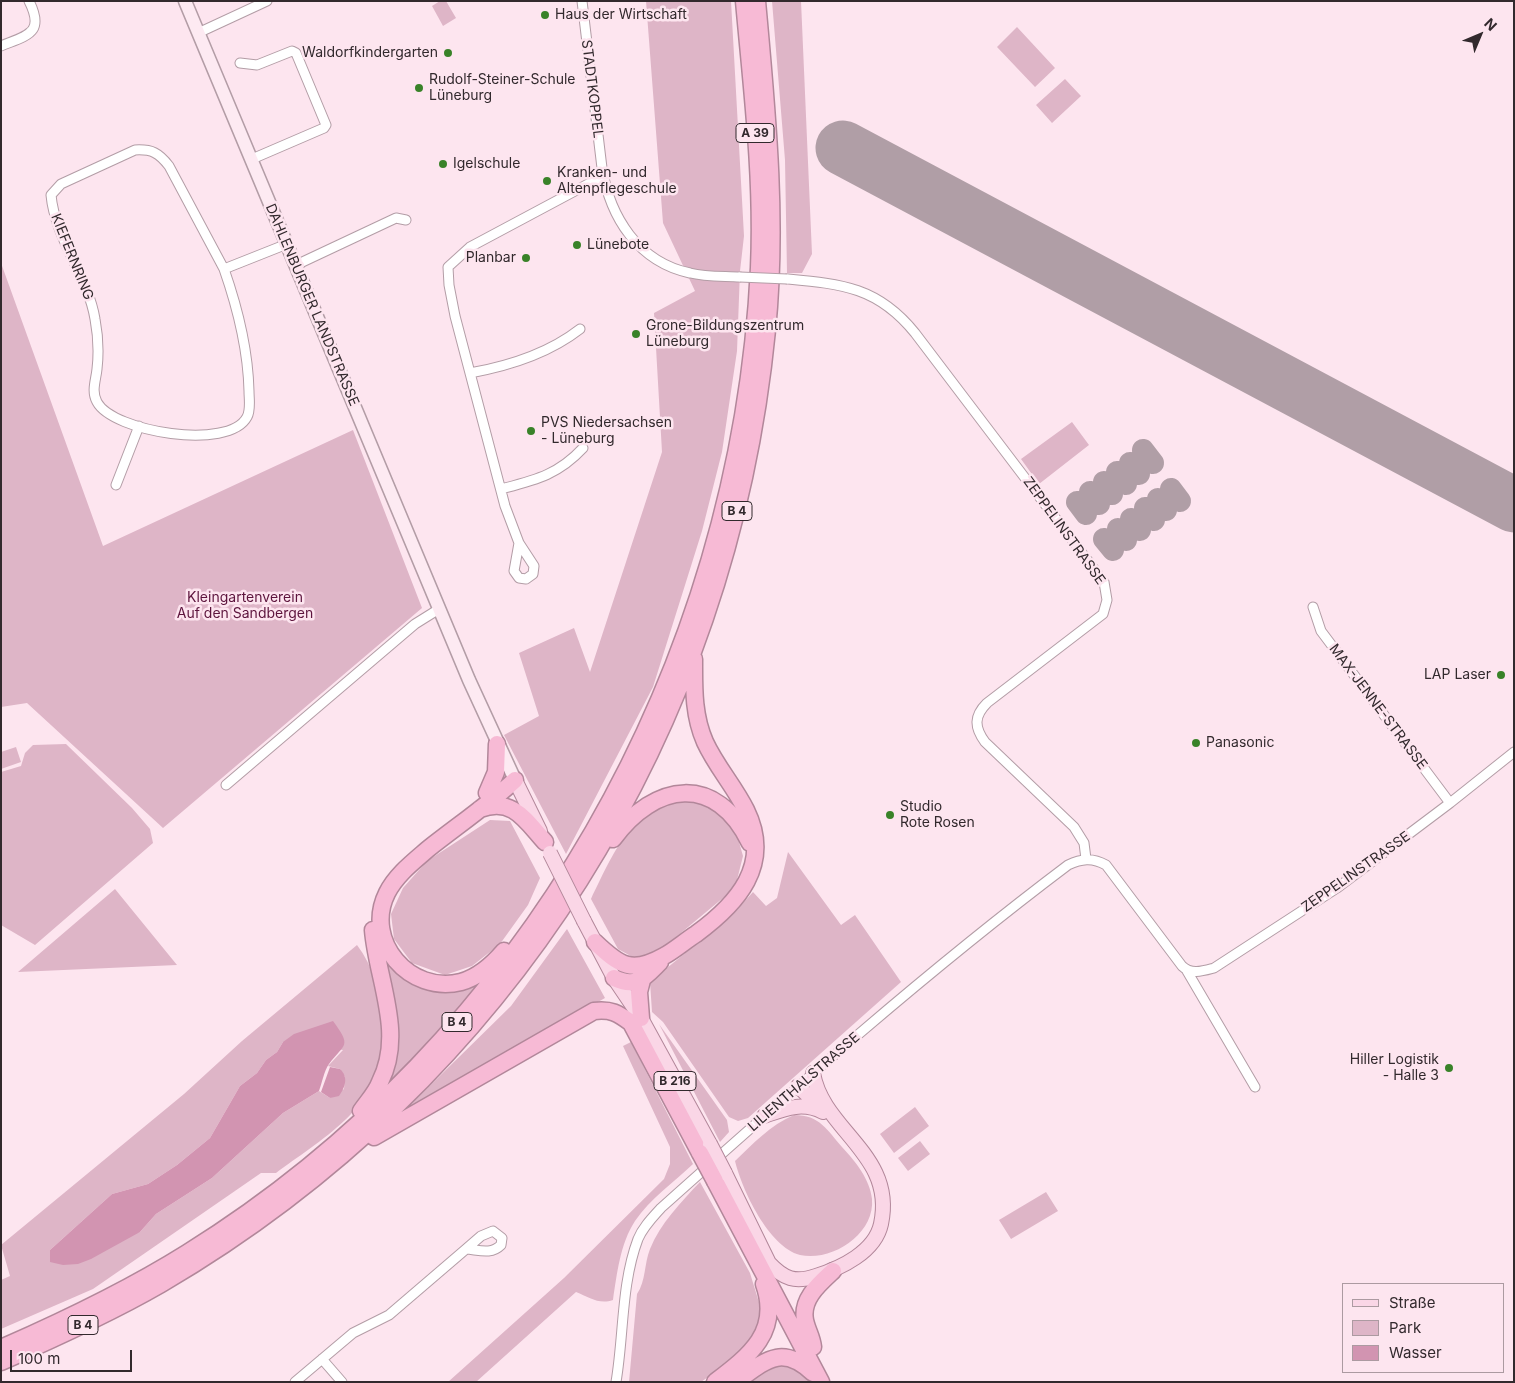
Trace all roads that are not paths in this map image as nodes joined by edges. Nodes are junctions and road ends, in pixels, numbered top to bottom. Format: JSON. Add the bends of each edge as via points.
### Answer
{"nodes":[{"id":1,"x":29,"y":1,"type":"edge"},
{"id":2,"x":185,"y":1,"type":"edge"},
{"id":3,"x":267,"y":1,"type":"edge"},
{"id":4,"x":582,"y":1,"type":"edge"},
{"id":5,"x":744,"y":1,"type":"edge"},
{"id":6,"x":757,"y":1,"type":"edge"},
{"id":7,"x":198,"y":33,"type":"junction"},
{"id":8,"x":1,"y":46,"type":"edge"},
{"id":9,"x":240,"y":64,"type":"dead end"},
{"id":10,"x":252,"y":159,"type":"junction"},
{"id":11,"x":604,"y":176,"type":"junction"},
{"id":12,"x":406,"y":220,"type":"dead end"},
{"id":13,"x":625,"y":230,"type":"joint"},
{"id":14,"x":287,"y":244,"type":"junction"},
{"id":15,"x":296,"y":265,"type":"junction"},
{"id":16,"x":224,"y":269,"type":"junction"},
{"id":17,"x":757,"y":296,"type":"joint"},
{"id":18,"x":580,"y":329,"type":"dead end"},
{"id":19,"x":763,"y":366,"type":"joint"},
{"id":20,"x":470,"y":373,"type":"junction"},
{"id":21,"x":140,"y":426,"type":"junction"},
{"id":22,"x":584,"y":448,"type":"dead end"},
{"id":23,"x":116,"y":485,"type":"dead end"},
{"id":24,"x":501,"y":489,"type":"junction"},
{"id":25,"x":519,"y":543,"type":"dead end"},
{"id":26,"x":1313,"y":607,"type":"dead end"},
{"id":27,"x":439,"y":609,"type":"junction"},
{"id":28,"x":694,"y":652,"type":"junction"},
{"id":29,"x":496,"y":740,"type":"junction"},
{"id":30,"x":1514,"y":752,"type":"edge"},
{"id":31,"x":515,"y":780,"type":"junction"},
{"id":32,"x":226,"y":785,"type":"dead end"},
{"id":33,"x":487,"y":793,"type":"junction"},
{"id":34,"x":1450,"y":803,"type":"junction"},
{"id":35,"x":476,"y":810,"type":"junction"},
{"id":36,"x":548,"y":847,"type":"junction"},
{"id":37,"x":754,"y":854,"type":"junction"},
{"id":38,"x":1086,"y":859,"type":"junction"},
{"id":39,"x":590,"y":865,"type":"junction"},
{"id":40,"x":553,"y":897,"type":"junction"},
{"id":41,"x":595,"y":942,"type":"junction"},
{"id":42,"x":669,"y":953,"type":"junction"},
{"id":43,"x":1187,"y":971,"type":"junction"},
{"id":44,"x":614,"y":978,"type":"junction"},
{"id":45,"x":642,"y":980,"type":"junction"},
{"id":46,"x":636,"y":1021,"type":"junction"},
{"id":47,"x":813,"y":1073,"type":"junction"},
{"id":48,"x":798,"y":1086,"type":"junction"},
{"id":49,"x":1255,"y":1087,"type":"dead end"},
{"id":50,"x":826,"y":1114,"type":"junction"},
{"id":51,"x":764,"y":1116,"type":"junction"},
{"id":52,"x":850,"y":1135,"type":"junction"},
{"id":53,"x":350,"y":1139,"type":"junction"},
{"id":54,"x":466,"y":1249,"type":"dead end"},
{"id":55,"x":765,"y":1264,"type":"junction"},
{"id":56,"x":833,"y":1271,"type":"junction"},
{"id":57,"x":813,"y":1347,"type":"junction"},
{"id":58,"x":1,"y":1348,"type":"edge"},
{"id":59,"x":322,"y":1359,"type":"junction"},
{"id":60,"x":1,"y":1362,"type":"edge"},
{"id":61,"x":618,"y":1370,"type":"junction"},
{"id":62,"x":824,"y":1380,"type":"edge"},
{"id":63,"x":295,"y":1382,"type":"edge"},
{"id":64,"x":342,"y":1382,"type":"edge"},
{"id":65,"x":616,"y":1382,"type":"edge"},
{"id":66,"x":622,"y":1382,"type":"edge"},
{"id":67,"x":714,"y":1382,"type":"edge"},
{"id":68,"x":736,"y":1382,"type":"edge"}],
"edges":[{"from":1,"to":8,"type":"street","via":[[36,16],[33,30]]},
{"from":2,"to":7,"type":"main road","name":"DAHLENBURGER LANDSTRASSE"},
{"from":3,"to":7,"type":"street"},
{"from":4,"to":11,"type":"street","name":"STADTKOPPEL"},
{"from":5,"to":17,"type":"highway","number":"A 39","via":[[758,181]]},
{"from":6,"to":19,"type":"highway","number":"A 39","via":[[771,183],[772,262]]},
{"from":7,"to":10,"type":"main road","name":"DAHLENBURGER LANDSTRASSE"},
{"from":9,"to":10,"type":"street","via":[[257,65],[292,51],[296,53],[326,125]]},
{"from":10,"to":14,"type":"main road","name":"DAHLENBURGER LANDSTRASSE"},
{"from":11,"to":13,"type":"street","name":"STADTKOPPEL","via":[[612,206]]},
{"from":11,"to":20,"type":"street","via":[[470,246],[448,267],[455,316]]},
{"from":12,"to":15,"type":"street","via":[[396,218]]},
{"from":13,"to":38,"type":"street","name":"ZEPPELINSTRASSE","bridge":true,"via":[[656,260],[678,270],[694,274],[836,284],[878,298],[898,313],[915,333],[1104,582],[1107,600],[1103,614],[987,703],[976,722],[985,742],[1074,827],[1084,843]]},
{"from":14,"to":15,"type":"main road","name":"DAHLENBURGER LANDSTRASSE"},
{"from":14,"to":16,"type":"street"},
{"from":15,"to":27,"type":"main road","name":"DAHLENBURGER LANDSTRASSE"},
{"from":16,"to":21,"type":"street","name":"KIEFERNRING","via":[[244,340],[248,416],[236,427],[216,433],[179,434]]},
{"from":16,"to":21,"type":"street","name":"KIEFERNRING","via":[[170,166],[160,154],[148,149],[135,150],[61,184],[51,195],[52,210],[95,318],[98,343],[94,392],[97,403],[108,412]]},
{"from":17,"to":40,"type":"highway","number":"B 4","via":[[749,368],[728,493],[695,611],[636,752]]},
{"from":18,"to":20,"type":"street","via":[[565,341],[540,353]]},
{"from":19,"to":28,"type":"highway","number":"B 4","via":[[741,496]]},
{"from":20,"to":24,"type":"street"},
{"from":21,"to":23,"type":"street"},
{"from":22,"to":24,"type":"street","via":[[559,470]]},
{"from":24,"to":25,"type":"street"},
{"from":26,"to":34,"type":"street","name":"MAX-JENNE-STRASSE","via":[[1321,631]]},
{"from":27,"to":29,"type":"main road","name":"DAHLENBURGER LANDSTRASSE"},
{"from":27,"to":32,"type":"street","via":[[415,624]]},
{"from":28,"to":37,"type":"highway","via":[[698,724],[713,758],[747,812],[755,841]]},
{"from":28,"to":39,"type":"highway","number":"B 4","via":[[648,757]]},
{"from":29,"to":31,"type":"main road","number":"B 216"},
{"from":29,"to":33,"type":"highway","via":[[496,772]]},
{"from":30,"to":34,"type":"street","name":"ZEPPELINSTRASSE"},
{"from":31,"to":33,"type":"highway"},
{"from":31,"to":35,"type":"highway"},
{"from":31,"to":36,"type":"main road","number":"B 216"},
{"from":33,"to":53,"type":"highway","via":[[400,867],[389,879],[377,903],[373,914],[374,942],[390,1020],[390,1048],[380,1083]]},
{"from":34,"to":43,"type":"street","name":"ZEPPELINSTRASSE","via":[[1337,888],[1214,968]]},
{"from":35,"to":36,"type":"highway","via":[[496,805],[512,808]]},
{"from":35,"to":40,"type":"highway","via":[[404,870],[386,895],[380,928],[388,951],[396,962],[408,973],[434,983],[461,982],[474,977],[494,962]]},
{"from":36,"to":41,"type":"main road","number":"B 216","bridge":true},
{"from":37,"to":39,"type":"highway","via":[[744,831],[722,806],[700,795],[675,794],[640,810],[619,831],[599,859]]},
{"from":37,"to":42,"type":"highway","via":[[746,884],[736,900],[719,917]]},
{"from":38,"to":43,"type":"street","via":[[1099,861],[1112,872]]},
{"from":38,"to":47,"type":"street","name":"LILIENTHALSTRASSE","via":[[1068,865],[1022,900]]},
{"from":39,"to":53,"type":"highway","number":"B 4","via":[[563,910],[473,1026],[410,1092]]},
{"from":40,"to":53,"type":"highway","number":"B 4","via":[[519,947],[462,1017]]},
{"from":41,"to":42,"type":"highway","via":[[609,955],[632,967],[650,963]]},
{"from":41,"to":44,"type":"main road","number":"B 216"},
{"from":42,"to":45,"type":"highway"},
{"from":43,"to":49,"type":"street"},
{"from":44,"to":45,"type":"highway","via":[[630,983]]},
{"from":44,"to":46,"type":"main road","number":"B 216"},
{"from":45,"to":46,"type":"highway"},
{"from":46,"to":53,"type":"highway","via":[[607,1009],[594,1011],[368,1140]]},
{"from":46,"to":55,"type":"highway","number":"B 216","bridge":true},
{"from":47,"to":48,"type":"street","name":"LILIENTHALSTRASSE"},
{"from":47,"to":52,"type":"main road","via":[[816,1090]]},
{"from":48,"to":50,"type":"main road"},
{"from":48,"to":51,"type":"street","name":"LILIENTHALSTRASSE"},
{"from":50,"to":51,"type":"main road","via":[[814,1107],[802,1106]]},
{"from":50,"to":52,"type":"main road"},
{"from":51,"to":61,"type":"street","name":"LILIENTHALSTRASSE","via":[[661,1208],[638,1239],[624,1312]]},
{"from":52,"to":56,"type":"main road","via":[[880,1179],[883,1215],[880,1230],[869,1246]]},
{"from":53,"to":58,"type":"highway","number":"B 4","via":[[190,1251],[90,1308]]},
{"from":53,"to":60,"type":"highway","number":"B 4","via":[[270,1212],[197,1262],[96,1319]]},
{"from":54,"to":59,"type":"street","via":[[389,1315],[352,1334]]},
{"from":55,"to":56,"type":"main road","via":[[797,1281]]},
{"from":55,"to":57,"type":"highway","number":"B 216"},
{"from":55,"to":62,"type":"highway","number":"B 216"},
{"from":55,"to":67,"type":"highway","via":[[769,1308],[762,1336],[744,1359]]},
{"from":56,"to":57,"type":"highway","via":[[812,1290],[805,1309]]},
{"from":57,"to":62,"type":"highway","number":"B 216"},
{"from":59,"to":63,"type":"street"},
{"from":59,"to":64,"type":"street"},
{"from":61,"to":65,"type":"street","name":"LILIENTHALSTRASSE"},
{"from":61,"to":66,"type":"street","name":"LILIENTHALSTRASSE"},
{"from":62,"to":68,"type":"highway","via":[[788,1356],[766,1362]]}]}
